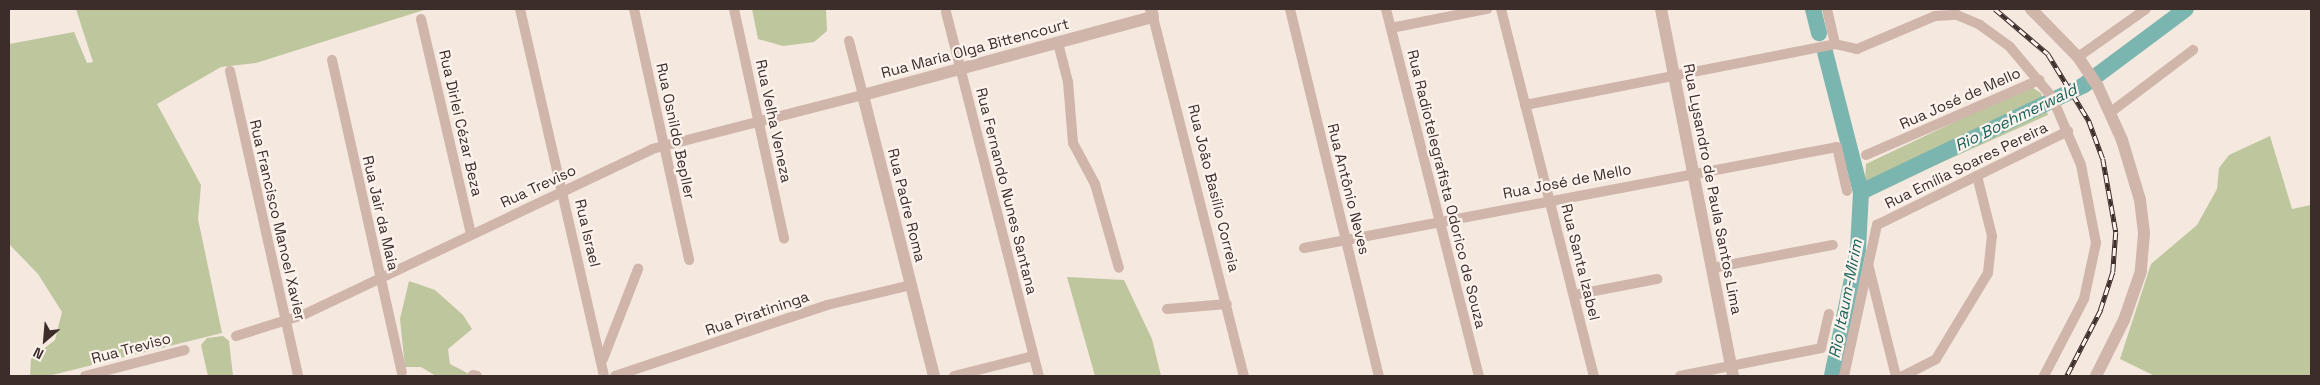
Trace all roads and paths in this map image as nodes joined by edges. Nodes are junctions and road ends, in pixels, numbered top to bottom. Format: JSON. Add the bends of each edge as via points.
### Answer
{"nodes":[{"id":1,"x":520,"y":9,"type":"edge"},
{"id":2,"x":634,"y":9,"type":"edge"},
{"id":3,"x":734,"y":9,"type":"edge"},
{"id":4,"x":1290,"y":9,"type":"edge"},
{"id":5,"x":1386,"y":9,"type":"edge"},
{"id":6,"x":1487,"y":9,"type":"edge"},
{"id":7,"x":1501,"y":9,"type":"edge"},
{"id":8,"x":1661,"y":9,"type":"edge"},
{"id":9,"x":1827,"y":9,"type":"edge"},
{"id":10,"x":2031,"y":9,"type":"edge"},
{"id":11,"x":2146,"y":9,"type":"edge"},
{"id":12,"x":946,"y":12,"type":"dead end"},
{"id":13,"x":1152,"y":13,"type":"edge"},
{"id":14,"x":421,"y":19,"type":"dead end"},
{"id":15,"x":1391,"y":28,"type":"junction"},
{"id":16,"x":849,"y":41,"type":"dead end"},
{"id":17,"x":1058,"y":43,"type":"junction"},
{"id":18,"x":1835,"y":44,"type":"junction"},
{"id":19,"x":2193,"y":50,"type":"dead end"},
{"id":20,"x":2078,"y":57,"type":"junction"},
{"id":21,"x":332,"y":60,"type":"dead end"},
{"id":22,"x":961,"y":70,"type":"junction"},
{"id":23,"x":230,"y":71,"type":"dead end"},
{"id":24,"x":1674,"y":74,"type":"junction"},
{"id":25,"x":2039,"y":80,"type":"junction"},
{"id":26,"x":863,"y":95,"type":"junction"},
{"id":27,"x":1525,"y":105,"type":"junction"},
{"id":28,"x":2111,"y":112,"type":"junction"},
{"id":29,"x":759,"y":121,"type":"junction"},
{"id":30,"x":2068,"y":132,"type":"junction"},
{"id":31,"x":664,"y":145,"type":"junction"},
{"id":32,"x":1866,"y":155,"type":"dead end"},
{"id":33,"x":1693,"y":172,"type":"junction"},
{"id":34,"x":1976,"y":176,"type":"junction"},
{"id":35,"x":563,"y":191,"type":"junction"},
{"id":36,"x":1847,"y":191,"type":"dead end"},
{"id":37,"x":1550,"y":200,"type":"junction"},
{"id":38,"x":1441,"y":221,"type":"junction"},
{"id":39,"x":472,"y":234,"type":"junction"},
{"id":40,"x":784,"y":239,"type":"dead end"},
{"id":41,"x":1346,"y":240,"type":"junction"},
{"id":42,"x":1833,"y":245,"type":"dead end"},
{"id":43,"x":1304,"y":248,"type":"dead end"},
{"id":44,"x":690,"y":260,"type":"dead end"},
{"id":45,"x":1868,"y":266,"type":"junction"},
{"id":46,"x":1119,"y":268,"type":"dead end"},
{"id":47,"x":1712,"y":268,"type":"junction"},
{"id":48,"x":638,"y":269,"type":"dead end"},
{"id":49,"x":380,"y":278,"type":"junction"},
{"id":50,"x":1658,"y":279,"type":"dead end"},
{"id":51,"x":911,"y":285,"type":"junction"},
{"id":52,"x":1574,"y":295,"type":"junction"},
{"id":53,"x":1227,"y":304,"type":"junction"},
{"id":54,"x":1167,"y":308,"type":"dead end"},
{"id":55,"x":1829,"y":314,"type":"dead end"},
{"id":56,"x":286,"y":321,"type":"junction"},
{"id":57,"x":236,"y":336,"type":"dead end"},
{"id":58,"x":185,"y":350,"type":"dead end"},
{"id":59,"x":1034,"y":356,"type":"junction"},
{"id":60,"x":603,"y":360,"type":"junction"},
{"id":61,"x":1732,"y":371,"type":"edge"},
{"id":62,"x":402,"y":372,"type":"dead end"},
{"id":63,"x":85,"y":376,"type":"edge"},
{"id":64,"x":298,"y":376,"type":"edge"},
{"id":65,"x":604,"y":376,"type":"edge"},
{"id":66,"x":616,"y":376,"type":"edge"},
{"id":67,"x":934,"y":376,"type":"edge"},
{"id":68,"x":954,"y":376,"type":"edge"},
{"id":69,"x":1039,"y":376,"type":"edge"},
{"id":70,"x":1244,"y":376,"type":"edge"},
{"id":71,"x":1379,"y":376,"type":"edge"},
{"id":72,"x":1479,"y":376,"type":"edge"},
{"id":73,"x":1594,"y":376,"type":"edge"},
{"id":74,"x":1680,"y":376,"type":"edge"},
{"id":75,"x":1844,"y":376,"type":"edge"},
{"id":76,"x":1896,"y":376,"type":"edge"},
{"id":77,"x":1903,"y":376,"type":"edge"},
{"id":78,"x":2044,"y":376,"type":"edge"},
{"id":79,"x":2096,"y":376,"type":"edge"}],
"edges":[{"from":1,"to":35,"type":"street","name":"Rua Israel"},
{"from":2,"to":31,"type":"street","name":"Rua Osnildo Bepller"},
{"from":3,"to":29,"type":"street","name":"Rua Velha Veneza"},
{"from":4,"to":41,"type":"street","name":"Rua Antônio Neves"},
{"from":5,"to":15,"type":"street","name":"Rua Radiotelegrafista Odorico de Souza"},
{"from":6,"to":15,"type":"street"},
{"from":7,"to":27,"type":"street","name":"Rua Santa Izabel"},
{"from":8,"to":24,"type":"street","name":"Rua Lysandro de Paula Santos Lima"},
{"from":9,"to":18,"type":"street"},
{"from":10,"to":20,"type":"street"},
{"from":11,"to":20,"type":"street"},
{"from":12,"to":22,"type":"street","name":"Rua Fernando Nunes Santana"},
{"from":13,"to":17,"type":"street","name":"Rua Maria Olga Bittencourt"},
{"from":13,"to":53,"type":"street","name":"Rua João Basílio Correia"},
{"from":14,"to":39,"type":"street","name":"Rua Dirlei Cézar Beza"},
{"from":15,"to":38,"type":"street","name":"Rua Radiotelegrafista Odorico de Souza"},
{"from":16,"to":26,"type":"street","name":"Rua Padre Roma"},
{"from":17,"to":22,"type":"street","name":"Rua Maria Olga Bittencourt"},
{"from":17,"to":46,"type":"street","via":[[1068,82],[1073,142],[1095,184]]},
{"from":18,"to":24,"type":"street"},
{"from":18,"to":25,"type":"street","via":[[1857,49],[1935,16],[1957,15],[2001,40]]},
{"from":19,"to":28,"type":"street"},
{"from":20,"to":28,"type":"street"},
{"from":21,"to":49,"type":"street","name":"Rua Jair da Maia"},
{"from":22,"to":26,"type":"street","name":"Rua Maria Olga Bittencourt"},
{"from":22,"to":59,"type":"street","name":"Rua Fernando Nunes Santana"},
{"from":23,"to":56,"type":"street","name":"Rua Francisco Manoel Xavier"},
{"from":24,"to":27,"type":"street"},
{"from":24,"to":33,"type":"street","name":"Rua Lysandro de Paula Santos Lima"},
{"from":25,"to":30,"type":"street","via":[[2052,97]]},
{"from":25,"to":32,"type":"street","name":"Rua José de Mello"},
{"from":26,"to":29,"type":"street","name":"Rua Treviso"},
{"from":26,"to":51,"type":"street","name":"Rua Padre Roma"},
{"from":27,"to":37,"type":"street","name":"Rua Santa Izabel"},
{"from":28,"to":79,"type":"street","via":[[2138,190],[2144,247],[2126,314]]},
{"from":29,"to":31,"type":"street","name":"Rua Treviso"},
{"from":29,"to":40,"type":"street","name":"Rua Velha Veneza"},
{"from":30,"to":34,"type":"street","name":"Rua Emília Soares Pereira"},
{"from":30,"to":78,"type":"street","via":[[2091,206],[2095,256],[2078,314]]},
{"from":31,"to":35,"type":"street","name":"Rua Treviso"},
{"from":31,"to":44,"type":"street","name":"Rua Osnildo Bepller"},
{"from":33,"to":36,"type":"street","name":"Rua José de Mello","via":[[1836,147]]},
{"from":33,"to":37,"type":"street","name":"Rua José de Mello"},
{"from":33,"to":47,"type":"street","name":"Rua Lysandro de Paula Santos Lima"},
{"from":34,"to":45,"type":"street","name":"Rua Emília Soares Pereira","via":[[1877,225]]},
{"from":34,"to":77,"type":"street","via":[[1992,236],[1986,278],[1936,359]]},
{"from":35,"to":39,"type":"street","name":"Rua Treviso"},
{"from":35,"to":60,"type":"street","name":"Rua Israel"},
{"from":37,"to":38,"type":"street","name":"Rua José de Mello"},
{"from":37,"to":52,"type":"street","name":"Rua Santa Izabel"},
{"from":38,"to":41,"type":"street","name":"Rua José de Mello"},
{"from":38,"to":72,"type":"street","name":"Rua Radiotelegrafista Odorico de Souza"},
{"from":39,"to":49,"type":"street","name":"Rua Treviso"},
{"from":41,"to":43,"type":"street","name":"Rua José de Mello"},
{"from":41,"to":71,"type":"street","name":"Rua Antônio Neves"},
{"from":42,"to":47,"type":"street"},
{"from":45,"to":75,"type":"street"},
{"from":45,"to":76,"type":"street"},
{"from":47,"to":61,"type":"street","name":"Rua Lysandro de Paula Santos Lima"},
{"from":48,"to":60,"type":"street"},
{"from":49,"to":56,"type":"street","name":"Rua Treviso"},
{"from":49,"to":62,"type":"street","name":"Rua Jair da Maia"},
{"from":50,"to":52,"type":"street"},
{"from":51,"to":66,"type":"street","name":"Rua Piratininga","via":[[827,305]]},
{"from":51,"to":67,"type":"street","name":"Rua Padre Roma"},
{"from":52,"to":73,"type":"street","name":"Rua Santa Izabel"},
{"from":53,"to":54,"type":"street"},
{"from":53,"to":70,"type":"street","name":"Rua João Basílio Correia"},
{"from":55,"to":61,"type":"street","via":[[1820,348]]},
{"from":56,"to":57,"type":"street","name":"Rua Treviso"},
{"from":56,"to":64,"type":"street","name":"Rua Francisco Manoel Xavier"},
{"from":58,"to":63,"type":"street","name":"Rua Treviso"},
{"from":59,"to":68,"type":"street"},
{"from":59,"to":69,"type":"street","name":"Rua Fernando Nunes Santana"},
{"from":60,"to":65,"type":"street","name":"Rua Israel"},
{"from":61,"to":74,"type":"street"}]}
